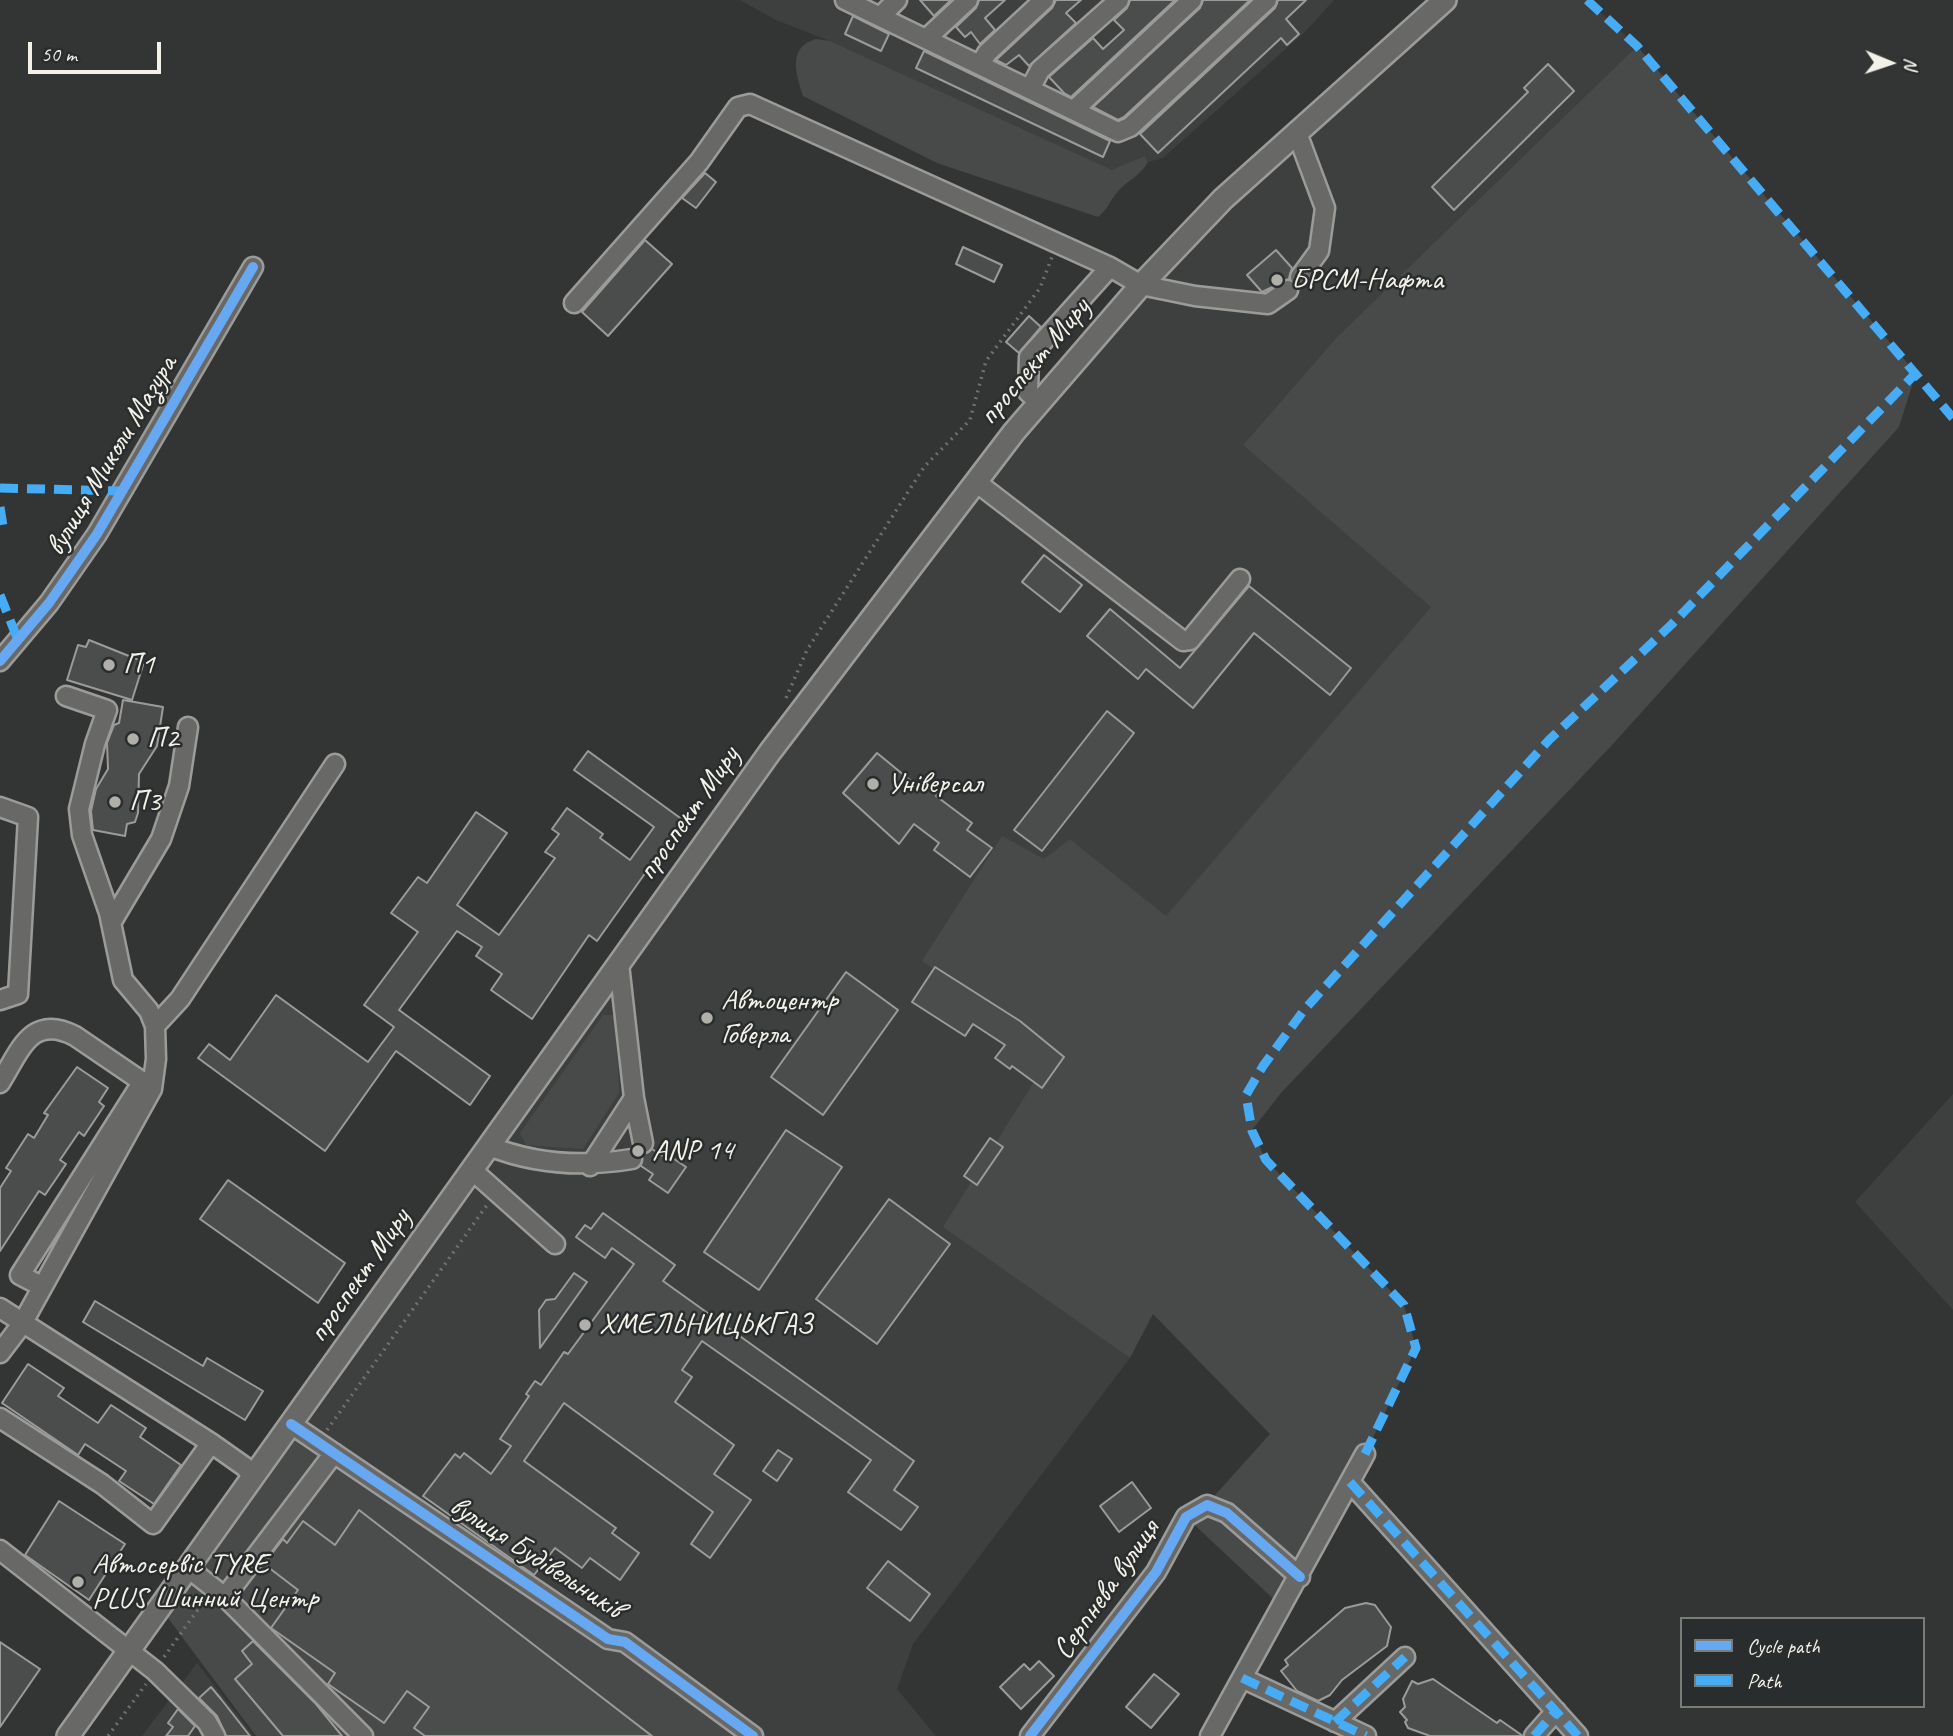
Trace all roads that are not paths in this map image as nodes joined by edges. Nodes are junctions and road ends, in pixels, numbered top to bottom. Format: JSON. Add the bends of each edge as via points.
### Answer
{"nodes":[{"id":1,"x":845,"y":0,"type":"edge"},
{"id":2,"x":897,"y":0,"type":"edge"},
{"id":3,"x":968,"y":0,"type":"edge"},
{"id":4,"x":1044,"y":0,"type":"edge"},
{"id":5,"x":1119,"y":0,"type":"edge"},
{"id":6,"x":1192,"y":0,"type":"edge"},
{"id":7,"x":1267,"y":0,"type":"edge"},
{"id":8,"x":1445,"y":0,"type":"edge"},
{"id":9,"x":880,"y":17,"type":"junction"},
{"id":10,"x":926,"y":39,"type":"junction"},
{"id":11,"x":980,"y":65,"type":"junction"},
{"id":12,"x":1030,"y":89,"type":"junction"},
{"id":13,"x":1074,"y":110,"type":"junction"},
{"id":14,"x":1297,"y":133,"type":"junction"},
{"id":15,"x":253,"y":267,"type":"dead end"},
{"id":16,"x":1110,"y":267,"type":"junction"},
{"id":17,"x":1141,"y":285,"type":"junction"},
{"id":18,"x":574,"y":303,"type":"dead end"},
{"id":19,"x":1040,"y":402,"type":"junction"},
{"id":20,"x":976,"y":482,"type":"junction"},
{"id":21,"x":1240,"y":579,"type":"dead end"},
{"id":22,"x":0,"y":661,"type":"edge"},
{"id":23,"x":66,"y":696,"type":"dead end"},
{"id":24,"x":188,"y":727,"type":"dead end"},
{"id":25,"x":335,"y":764,"type":"dead end"},
{"id":26,"x":0,"y":807,"type":"edge"},
{"id":27,"x":111,"y":923,"type":"junction"},
{"id":28,"x":619,"y":964,"type":"junction"},
{"id":29,"x":0,"y":999,"type":"edge"},
{"id":30,"x":155,"y":1027,"type":"junction"},
{"id":31,"x":0,"y":1083,"type":"edge"},
{"id":32,"x":148,"y":1085,"type":"junction"},
{"id":33,"x":634,"y":1098,"type":"junction"},
{"id":34,"x":643,"y":1143,"type":"dead end"},
{"id":35,"x":489,"y":1146,"type":"junction"},
{"id":36,"x":632,"y":1159,"type":"dead end"},
{"id":37,"x":590,"y":1166,"type":"junction"},
{"id":38,"x":472,"y":1170,"type":"junction"},
{"id":39,"x":555,"y":1244,"type":"dead end"},
{"id":40,"x":0,"y":1308,"type":"edge"},
{"id":41,"x":22,"y":1324,"type":"junction"},
{"id":42,"x":0,"y":1353,"type":"edge"},
{"id":43,"x":0,"y":1418,"type":"edge"},
{"id":44,"x":291,"y":1424,"type":"junction"},
{"id":45,"x":211,"y":1443,"type":"junction"},
{"id":46,"x":334,"y":1453,"type":"junction"},
{"id":47,"x":1365,"y":1454,"type":"dead end"},
{"id":48,"x":253,"y":1477,"type":"junction"},
{"id":49,"x":1350,"y":1482,"type":"junction"},
{"id":50,"x":0,"y":1550,"type":"edge"},
{"id":51,"x":188,"y":1568,"type":"junction"},
{"id":52,"x":1300,"y":1577,"type":"junction"},
{"id":53,"x":225,"y":1597,"type":"junction"},
{"id":54,"x":130,"y":1650,"type":"junction"},
{"id":55,"x":1405,"y":1657,"type":"dead end"},
{"id":56,"x":1242,"y":1678,"type":"junction"},
{"id":57,"x":1556,"y":1711,"type":"junction"},
{"id":58,"x":1335,"y":1722,"type":"junction"},
{"id":59,"x":210,"y":1733,"type":"edge"},
{"id":60,"x":68,"y":1736,"type":"edge"},
{"id":61,"x":363,"y":1736,"type":"edge"},
{"id":62,"x":753,"y":1736,"type":"edge"},
{"id":63,"x":1030,"y":1736,"type":"edge"},
{"id":64,"x":1210,"y":1736,"type":"edge"},
{"id":65,"x":1366,"y":1736,"type":"edge"},
{"id":66,"x":1534,"y":1736,"type":"edge"},
{"id":67,"x":1578,"y":1736,"type":"edge"}],
"edges":[{"from":1,"to":9,"type":"street"},
{"from":2,"to":9,"type":"street"},
{"from":3,"to":10,"type":"street"},
{"from":4,"to":11,"type":"street"},
{"from":5,"to":12,"type":"street","via":[[1040,70]]},
{"from":6,"to":13,"type":"street"},
{"from":7,"to":13,"type":"street","via":[[1130,127],[1118,132]]},
{"from":8,"to":14,"type":"main road","name":"проспект Миру"},
{"from":9,"to":10,"type":"street"},
{"from":10,"to":11,"type":"street"},
{"from":11,"to":12,"type":"street"},
{"from":12,"to":13,"type":"street"},
{"from":14,"to":17,"type":"main road","name":"проспект Миру","via":[[1223,199]]},
{"from":14,"to":17,"type":"street","via":[[1325,208],[1319,251],[1294,283],[1268,304]]},
{"from":15,"to":22,"type":"street","name":"вулиця Миколи Мазура","via":[[97,534],[49,603]]},
{"from":16,"to":17,"type":"street"},
{"from":16,"to":18,"type":"street","via":[[750,104],[738,107],[699,162]]},
{"from":16,"to":19,"type":"street","via":[[1030,357],[1028,392]]},
{"from":17,"to":19,"type":"main road","name":"проспект Миру"},
{"from":19,"to":20,"type":"main road","name":"проспект Миру"},
{"from":20,"to":21,"type":"street","via":[[1183,641],[1190,640]]},
{"from":20,"to":28,"type":"main road","name":"проспект Миру","via":[[770,752]]},
{"from":23,"to":27,"type":"street","via":[[107,710],[79,809],[82,835]]},
{"from":24,"to":27,"type":"street","via":[[179,786],[161,839]]},
{"from":25,"to":30,"type":"street","via":[[180,999]]},
{"from":26,"to":29,"type":"street","via":[[28,817],[18,994]]},
{"from":27,"to":30,"type":"street","via":[[123,980],[149,1011]]},
{"from":28,"to":33,"type":"street"},
{"from":28,"to":35,"type":"main road","name":"проспект Миру"},
{"from":30,"to":32,"type":"street","via":[[156,1059]]},
{"from":31,"to":32,"type":"street","via":[[31,1034],[44,1028],[62,1029],[75,1036]]},
{"from":32,"to":41,"type":"street","via":[[20,1275],[41,1286]]},
{"from":33,"to":34,"type":"street"},
{"from":33,"to":37,"type":"street"},
{"from":35,"to":37,"type":"street","via":[[522,1159]]},
{"from":35,"to":38,"type":"main road","name":"проспект Миру"},
{"from":36,"to":37,"type":"street"},
{"from":38,"to":39,"type":"street"},
{"from":38,"to":44,"type":"main road","name":"проспект Миру"},
{"from":40,"to":41,"type":"street"},
{"from":41,"to":42,"type":"street"},
{"from":41,"to":45,"type":"street"},
{"from":43,"to":45,"type":"street","via":[[102,1483],[153,1524]]},
{"from":44,"to":46,"type":"street","name":"вулиця Будівельників"},
{"from":44,"to":48,"type":"main road","name":"проспект Миру"},
{"from":45,"to":48,"type":"street"},
{"from":46,"to":53,"type":"street"},
{"from":46,"to":62,"type":"street","name":"вулиця Будівельників","via":[[608,1639],[625,1642]]},
{"from":47,"to":49,"type":"street"},
{"from":48,"to":51,"type":"main road","name":"проспект Миру"},
{"from":49,"to":52,"type":"street"},
{"from":49,"to":57,"type":"street"},
{"from":50,"to":54,"type":"street"},
{"from":51,"to":53,"type":"street"},
{"from":51,"to":54,"type":"main road","name":"проспект Миру"},
{"from":52,"to":56,"type":"street"},
{"from":52,"to":63,"type":"street","name":"Серпнева вулиця","via":[[1227,1513],[1207,1504],[1186,1517],[1156,1572]]},
{"from":53,"to":61,"type":"street"},
{"from":54,"to":59,"type":"street"},
{"from":54,"to":60,"type":"main road","name":"проспект Миру"},
{"from":55,"to":58,"type":"street"},
{"from":56,"to":58,"type":"street"},
{"from":56,"to":64,"type":"street"},
{"from":57,"to":66,"type":"street"},
{"from":57,"to":67,"type":"street"},
{"from":58,"to":65,"type":"street"}]}
